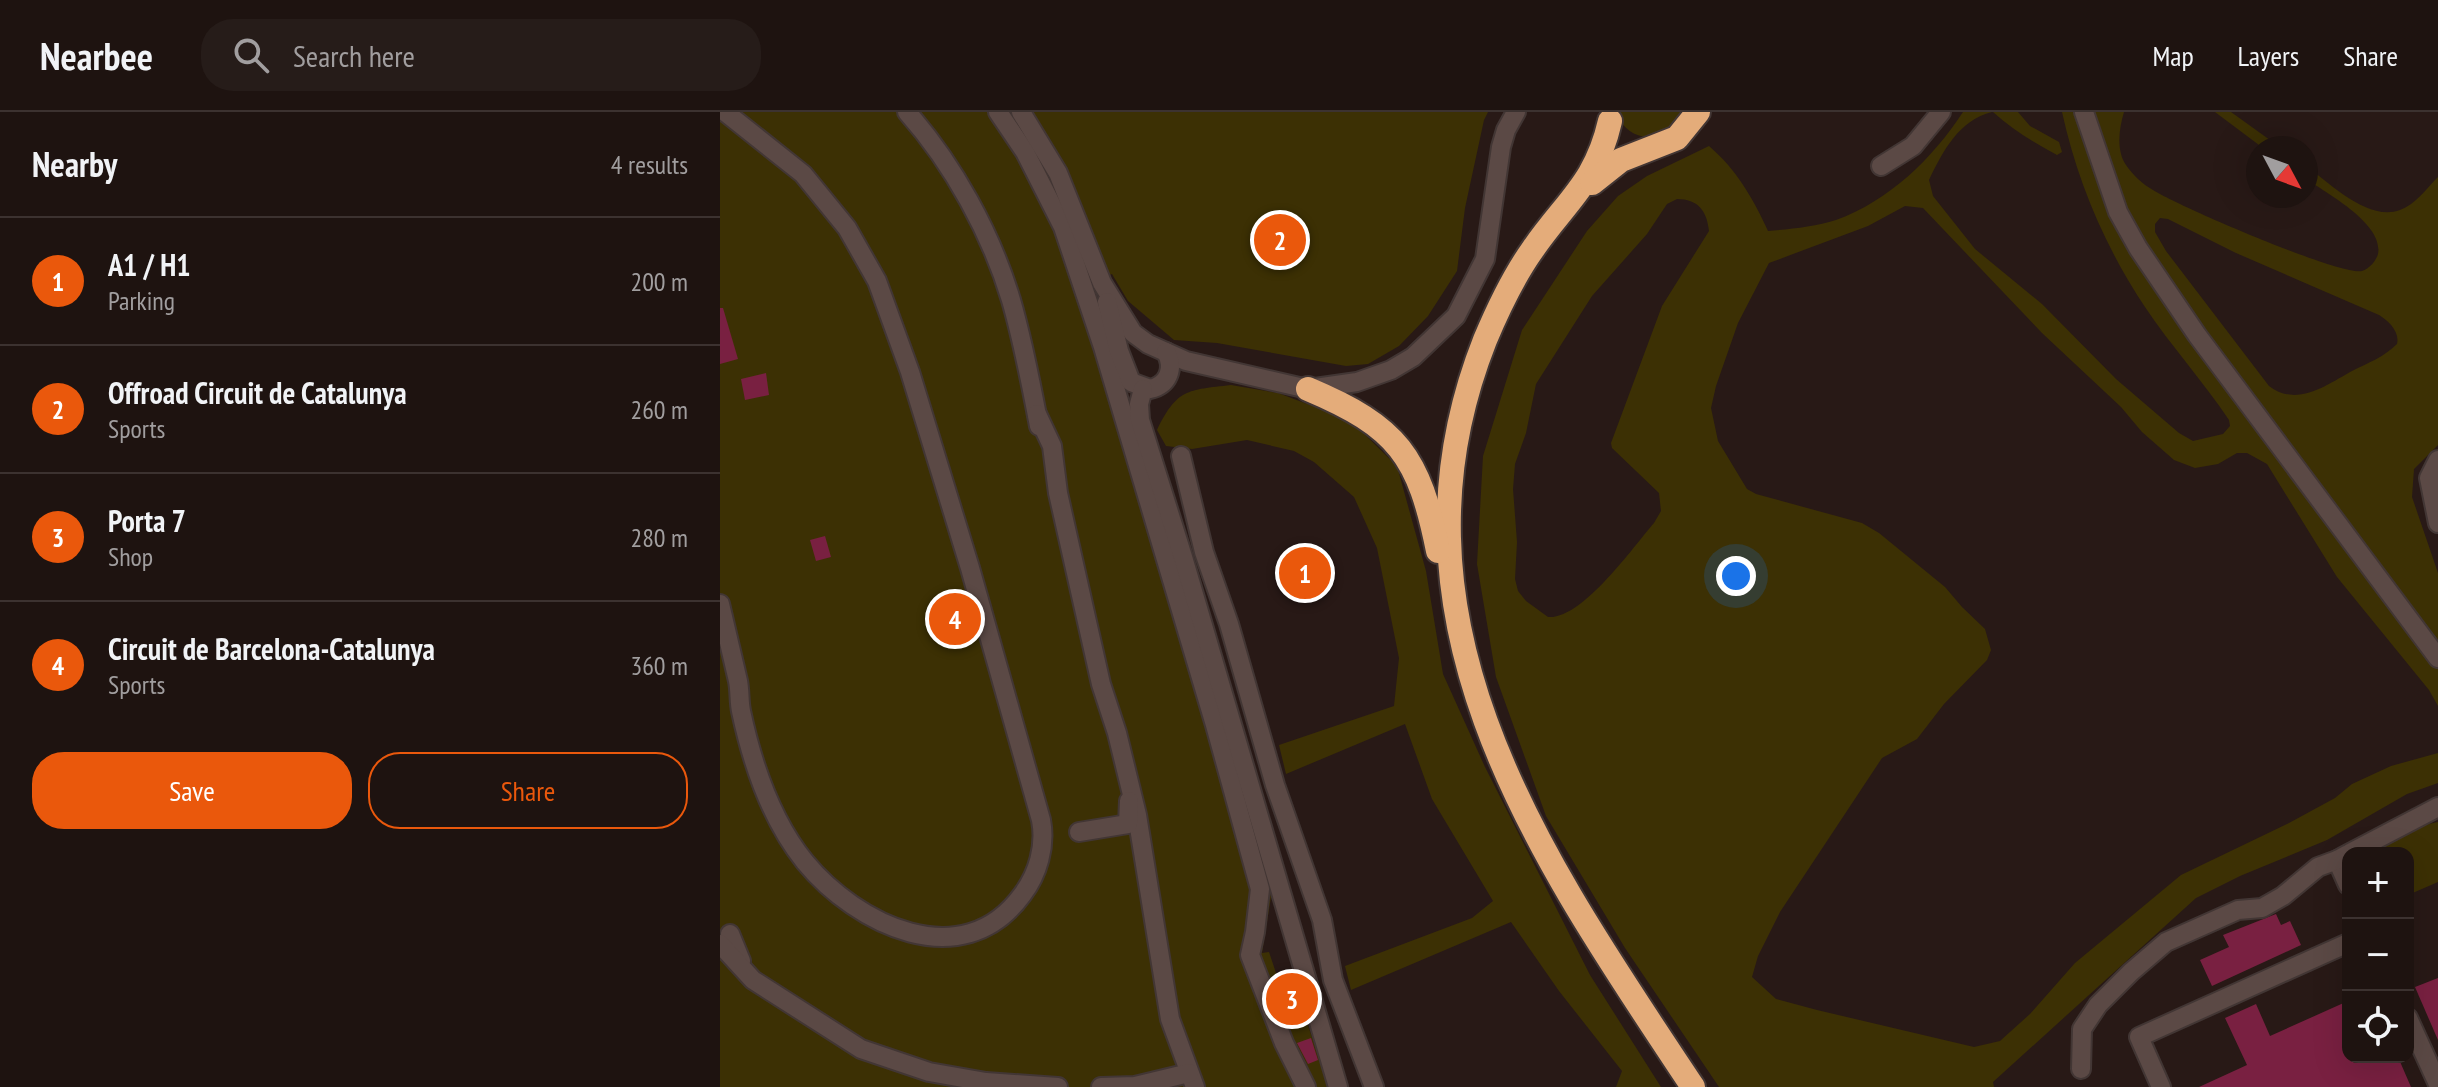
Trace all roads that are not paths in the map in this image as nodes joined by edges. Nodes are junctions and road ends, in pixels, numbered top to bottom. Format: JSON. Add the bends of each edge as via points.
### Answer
{"nodes":[{"id":1,"x":725,"y":112,"type":"edge"},
{"id":2,"x":907,"y":112,"type":"edge"},
{"id":3,"x":998,"y":112,"type":"edge"},
{"id":4,"x":1021,"y":112,"type":"edge"},
{"id":5,"x":1516,"y":112,"type":"edge"},
{"id":6,"x":1941,"y":112,"type":"edge"},
{"id":7,"x":2084,"y":112,"type":"edge"},
{"id":8,"x":1694,"y":115,"type":"edge"},
{"id":9,"x":1608,"y":117,"type":"edge"},
{"id":10,"x":1649,"y":147,"type":"junction"},
{"id":11,"x":1881,"y":166,"type":"dead end"},
{"id":12,"x":1575,"y":198,"type":"junction"},
{"id":13,"x":1102,"y":283,"type":"junction"},
{"id":14,"x":1148,"y":344,"type":"junction"},
{"id":15,"x":1166,"y":352,"type":"junction"},
{"id":16,"x":1126,"y":363,"type":"junction"},
{"id":17,"x":1218,"y":368,"type":"junction"},
{"id":18,"x":1170,"y":373,"type":"junction"},
{"id":19,"x":1143,"y":389,"type":"junction"},
{"id":20,"x":1308,"y":389,"type":"junction"},
{"id":21,"x":1037,"y":414,"type":"junction"},
{"id":22,"x":1043,"y":447,"type":"dead end"},
{"id":23,"x":1181,"y":456,"type":"dead end"},
{"id":24,"x":2438,"y":460,"type":"edge"},
{"id":25,"x":2438,"y":523,"type":"edge"},
{"id":26,"x":1204,"y":552,"type":"junction"},
{"id":27,"x":1183,"y":557,"type":"junction"},
{"id":28,"x":720,"y":604,"type":"edge"},
{"id":29,"x":1458,"y":627,"type":"junction"},
{"id":30,"x":2438,"y":658,"type":"edge"},
{"id":31,"x":1130,"y":786,"type":"junction"},
{"id":32,"x":2438,"y":807,"type":"edge"},
{"id":33,"x":1079,"y":832,"type":"dead end"},
{"id":34,"x":2360,"y":847,"type":"edge"},
{"id":35,"x":2342,"y":856,"type":"edge"},
{"id":36,"x":725,"y":939,"type":"edge"},
{"id":37,"x":2342,"y":946,"type":"edge"},
{"id":38,"x":2414,"y":1031,"type":"edge"},
{"id":39,"x":974,"y":1066,"type":"dead end"},
{"id":40,"x":2081,"y":1069,"type":"dead end"},
{"id":41,"x":1192,"y":1080,"type":"edge"},
{"id":42,"x":996,"y":1083,"type":"junction"},
{"id":43,"x":2438,"y":1084,"type":"edge"},
{"id":44,"x":1058,"y":1087,"type":"edge"},
{"id":45,"x":1101,"y":1087,"type":"edge"},
{"id":46,"x":1306,"y":1087,"type":"edge"},
{"id":47,"x":1338,"y":1087,"type":"edge"},
{"id":48,"x":1374,"y":1087,"type":"edge"},
{"id":49,"x":1693,"y":1087,"type":"edge"},
{"id":50,"x":2161,"y":1087,"type":"edge"}],
"edges":[{"from":1,"to":28,"type":"street","via":[[793,165],[824,197],[863,254],[890,314],[970,568],[1041,820],[1036,871],[1014,905],[978,930],[922,936],[866,916],[816,875],[779,824],[763,784]]},
{"from":2,"to":21,"type":"street","via":[[985,235],[1006,287]]},
{"from":3,"to":46,"type":"street","via":[[1063,227],[1103,347],[1260,889],[1250,955]]},
{"from":4,"to":13,"type":"street","via":[[1058,173]]},
{"from":5,"to":20,"type":"street","via":[[1501,147],[1485,259],[1456,316],[1413,357],[1391,370],[1357,382]]},
{"from":6,"to":11,"type":"street","via":[[1913,146]]},
{"from":7,"to":30,"type":"street","via":[[2118,212],[2138,248]]},
{"from":8,"to":10,"type":"highway","via":[[1677,138]]},
{"from":9,"to":10,"type":"highway","via":[[1623,138]]},
{"from":9,"to":12,"type":"highway","via":[[1601,156]]},
{"from":10,"to":12,"type":"highway","via":[[1621,160]]},
{"from":12,"to":29,"type":"highway","via":[[1517,274],[1484,343],[1466,399],[1449,517]]},
{"from":13,"to":14,"type":"street","via":[[1126,323]]},
{"from":13,"to":16,"type":"street"},
{"from":14,"to":15,"type":"street"},
{"from":14,"to":16,"type":"street","via":[[1136,348]]},
{"from":15,"to":17,"type":"street"},
{"from":15,"to":18,"type":"street"},
{"from":16,"to":19,"type":"street","via":[[1131,382]]},
{"from":17,"to":18,"type":"street"},
{"from":17,"to":20,"type":"street"},
{"from":18,"to":19,"type":"street","via":[[1156,388]]},
{"from":19,"to":27,"type":"street","via":[[1140,420]]},
{"from":20,"to":29,"type":"highway","via":[[1375,425],[1410,462],[1430,510]]},
{"from":21,"to":22,"type":"street"},
{"from":21,"to":31,"type":"street","via":[[1052,446],[1101,684]]},
{"from":23,"to":26,"type":"street"},
{"from":24,"to":25,"type":"street","via":[[2429,478]]},
{"from":26,"to":27,"type":"street"},
{"from":26,"to":48,"type":"street","via":[[1322,920],[1333,980]]},
{"from":27,"to":47,"type":"street"},
{"from":29,"to":49,"type":"highway","via":[[1476,696],[1520,805],[1596,941]]},
{"from":31,"to":33,"type":"street","via":[[1128,824]]},
{"from":31,"to":41,"type":"street","via":[[1170,1019]]},
{"from":32,"to":34,"type":"street"},
{"from":35,"to":40,"type":"street","via":[[2318,867],[2262,908],[2238,910],[2166,942],[2098,1005],[2082,1029]]},
{"from":36,"to":42,"type":"street","via":[[748,974],[861,1049],[929,1072]]},
{"from":37,"to":50,"type":"street","via":[[2139,1037]]},
{"from":38,"to":43,"type":"street"},
{"from":39,"to":42,"type":"street"},
{"from":41,"to":45,"type":"street"},
{"from":42,"to":44,"type":"street"}]}
